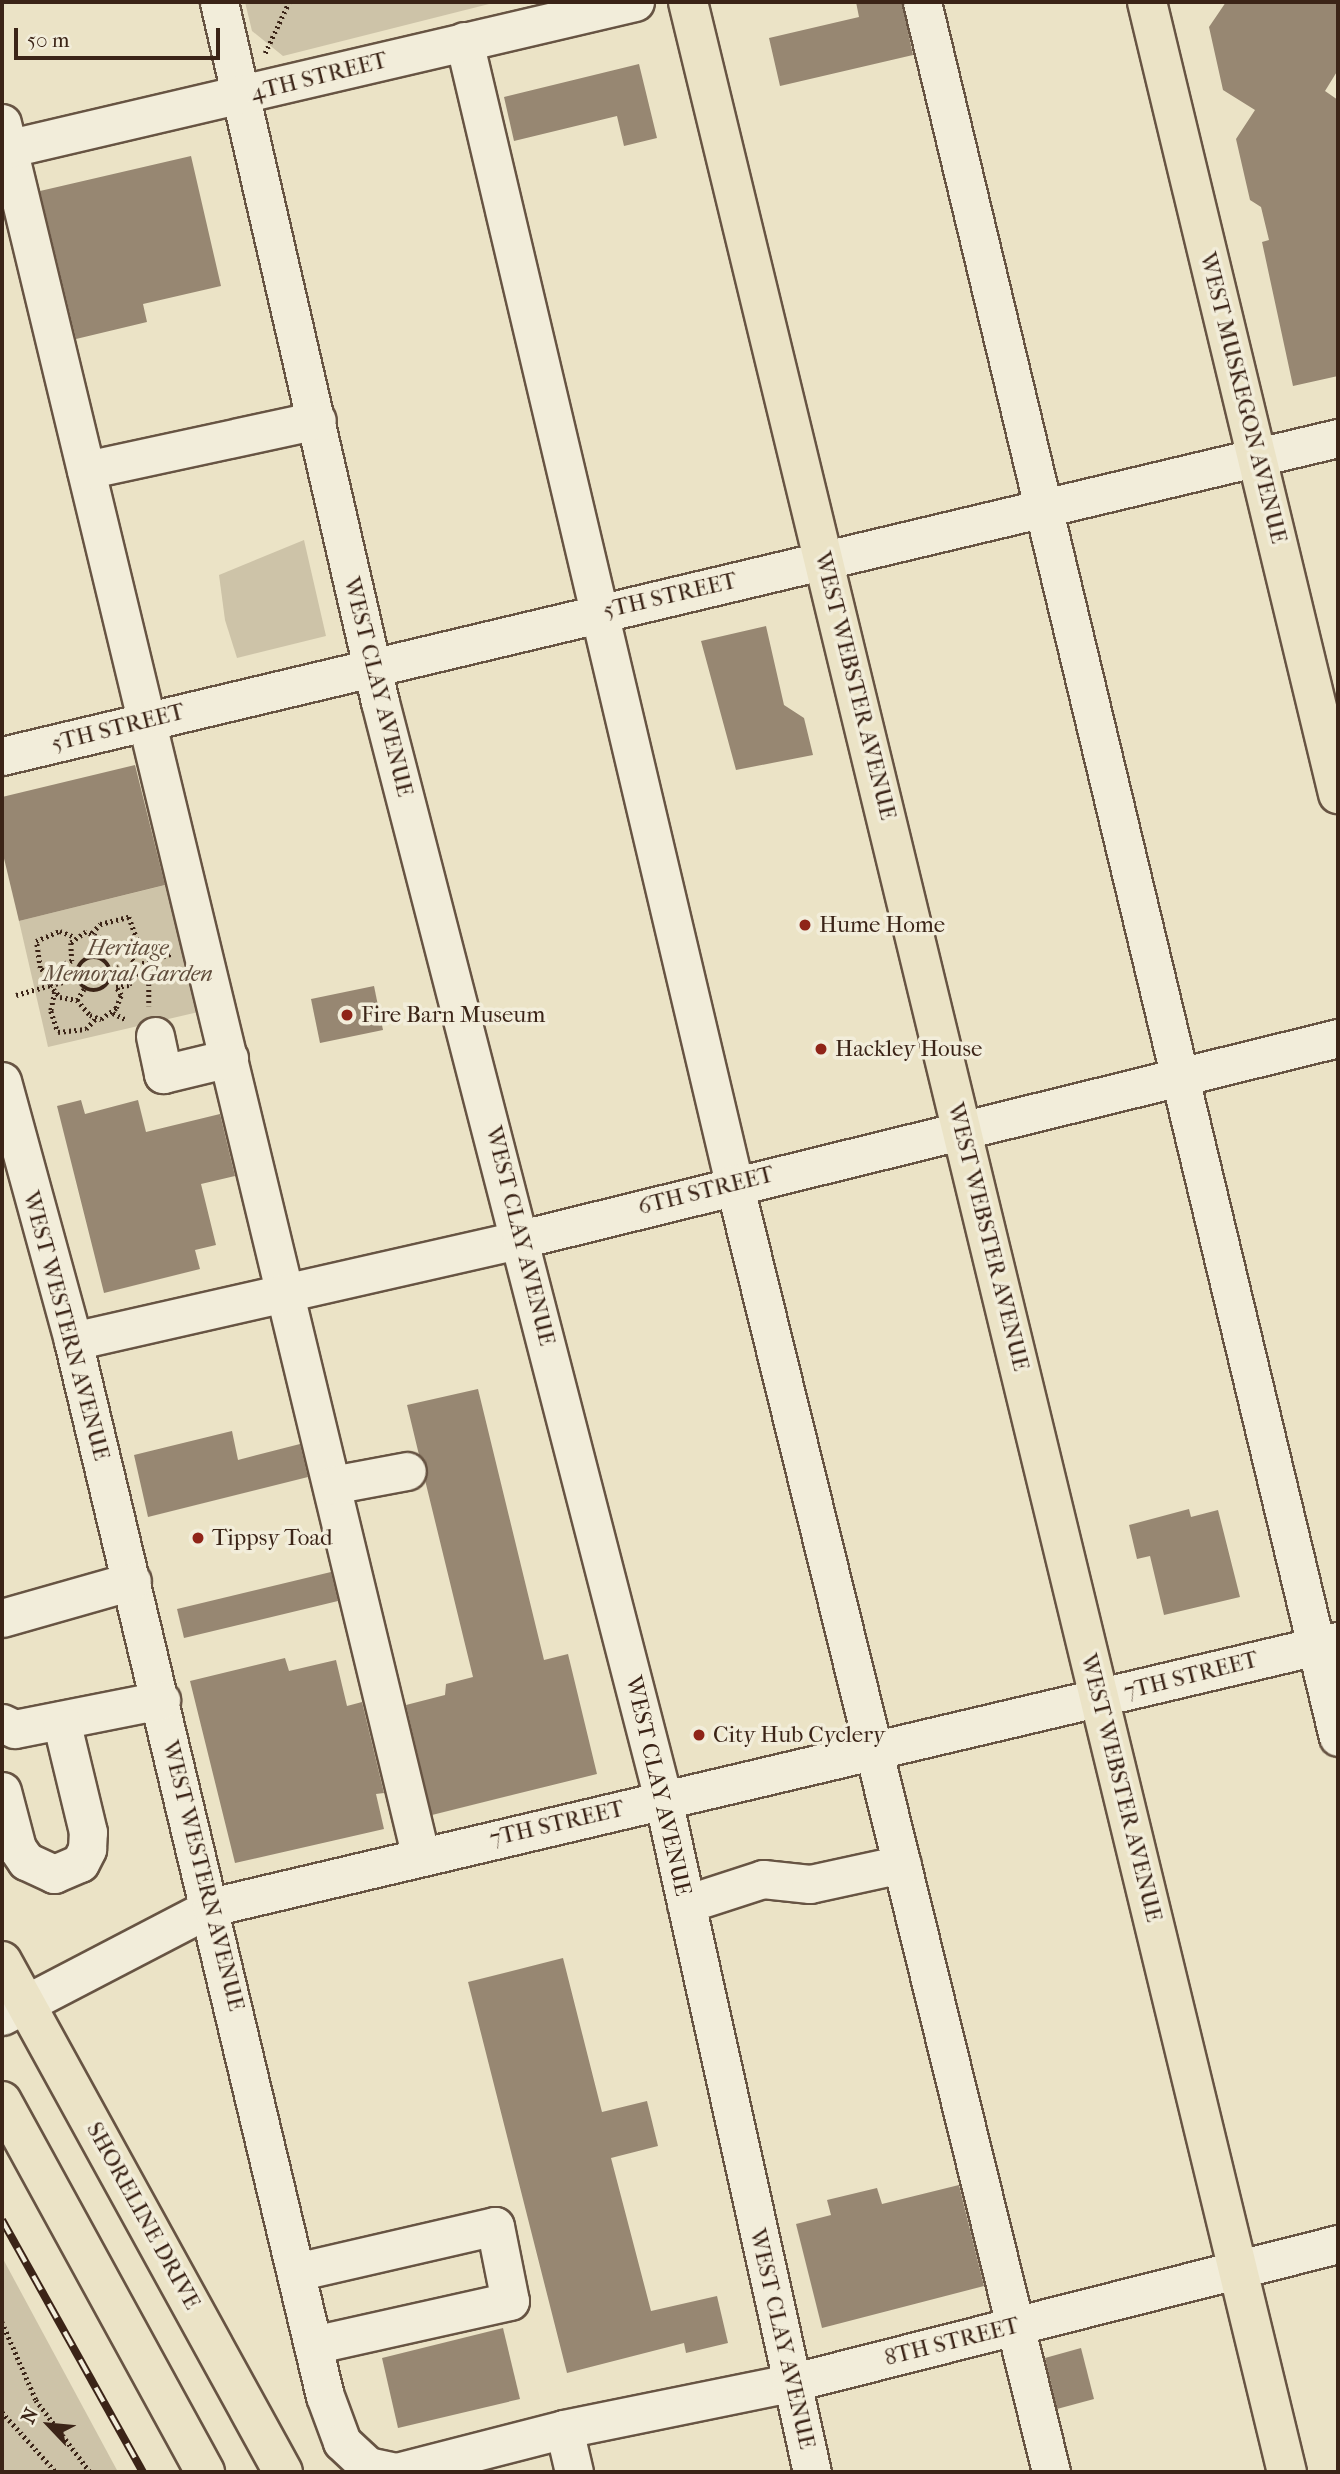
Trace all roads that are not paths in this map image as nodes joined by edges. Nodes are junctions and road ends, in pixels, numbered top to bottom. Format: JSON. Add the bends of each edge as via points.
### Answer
{"nodes":[{"id":1,"x":219,"y":2,"type":"edge"},
{"id":2,"x":635,"y":2,"type":"edge"},
{"id":3,"x":688,"y":2,"type":"edge"},
{"id":4,"x":922,"y":2,"type":"edge"},
{"id":5,"x":1147,"y":2,"type":"edge"},
{"id":6,"x":464,"y":41,"type":"junction"},
{"id":7,"x":240,"y":96,"type":"junction"},
{"id":8,"x":4,"y":140,"type":"edge"},
{"id":9,"x":317,"y":420,"type":"junction"},
{"id":10,"x":1338,"y":438,"type":"edge"},
{"id":11,"x":1258,"y":457,"type":"junction"},
{"id":12,"x":86,"y":470,"type":"junction"},
{"id":13,"x":1040,"y":509,"type":"junction"},
{"id":14,"x":825,"y":559,"type":"junction"},
{"id":15,"x":598,"y":612,"type":"junction"},
{"id":16,"x":371,"y":667,"type":"junction"},
{"id":17,"x":147,"y":721,"type":"junction"},
{"id":18,"x":2,"y":756,"type":"edge"},
{"id":19,"x":1338,"y":794,"type":"edge"},
{"id":20,"x":143,"y":1021,"type":"road end"},
{"id":21,"x":1338,"y":1038,"type":"edge"},
{"id":22,"x":229,"y":1058,"type":"junction"},
{"id":23,"x":1180,"y":1077,"type":"junction"},
{"id":24,"x":2,"y":1081,"type":"edge"},
{"id":25,"x":962,"y":1129,"type":"junction"},
{"id":26,"x":734,"y":1183,"type":"junction"},
{"id":27,"x":18,"y":1208,"type":"edge"},
{"id":28,"x":521,"y":1239,"type":"junction"},
{"id":29,"x":286,"y":1292,"type":"junction"},
{"id":30,"x":73,"y":1341,"type":"junction"},
{"id":31,"x":407,"y":1471,"type":"dead end"},
{"id":32,"x":332,"y":1485,"type":"junction"},
{"id":33,"x":132,"y":1581,"type":"junction"},
{"id":34,"x":2,"y":1618,"type":"edge"},
{"id":35,"x":1327,"y":1644,"type":"edge"},
{"id":36,"x":1099,"y":1699,"type":"junction"},
{"id":37,"x":161,"y":1700,"type":"junction"},
{"id":38,"x":61,"y":1720,"type":"junction"},
{"id":39,"x":2,"y":1723,"type":"edge"},
{"id":40,"x":1338,"y":1737,"type":"edge"},
{"id":41,"x":875,"y":1751,"type":"junction"},
{"id":42,"x":2,"y":1791,"type":"edge"},
{"id":43,"x":663,"y":1799,"type":"junction"},
{"id":44,"x":421,"y":1857,"type":"junction"},
{"id":45,"x":902,"y":1864,"type":"junction"},
{"id":46,"x":686,"y":1904,"type":"junction"},
{"id":47,"x":212,"y":1907,"type":"junction"},
{"id":48,"x":2,"y":1961,"type":"edge"},
{"id":49,"x":13,"y":2010,"type":"edge"},
{"id":50,"x":2,"y":2101,"type":"edge"},
{"id":51,"x":1338,"y":2244,"type":"edge"},
{"id":52,"x":1237,"y":2269,"type":"junction"},
{"id":53,"x":296,"y":2272,"type":"junction"},
{"id":54,"x":1015,"y":2326,"type":"junction"},
{"id":55,"x":313,"y":2345,"type":"junction"},
{"id":56,"x":790,"y":2383,"type":"junction"},
{"id":57,"x":564,"y":2429,"type":"junction"},
{"id":58,"x":205,"y":2472,"type":"edge"},
{"id":59,"x":284,"y":2472,"type":"edge"},
{"id":60,"x":574,"y":2472,"type":"edge"},
{"id":61,"x":812,"y":2472,"type":"edge"},
{"id":62,"x":1051,"y":2472,"type":"edge"},
{"id":63,"x":1286,"y":2472,"type":"edge"}],
"edges":[{"from":1,"to":7,"type":"street","name":"WEST CLAY AVENUE"},
{"from":2,"to":6,"type":"street","name":"4TH STREET"},
{"from":3,"to":14,"type":"main road","name":"WEST WEBSTER AVENUE"},
{"from":4,"to":13,"type":"street","via":[[930,110]]},
{"from":5,"to":11,"type":"main road","name":"WEST MUSKEGON AVENUE"},
{"from":6,"to":7,"type":"street","name":"4TH STREET"},
{"from":6,"to":15,"type":"street"},
{"from":7,"to":8,"type":"street","name":"4TH STREET"},
{"from":7,"to":9,"type":"street","name":"WEST CLAY AVENUE"},
{"from":8,"to":12,"type":"street"},
{"from":9,"to":12,"type":"street"},
{"from":9,"to":16,"type":"street","name":"WEST CLAY AVENUE"},
{"from":10,"to":11,"type":"street","name":"5TH STREET"},
{"from":11,"to":13,"type":"street","name":"5TH STREET"},
{"from":11,"to":19,"type":"main road","name":"WEST MUSKEGON AVENUE"},
{"from":12,"to":17,"type":"street"},
{"from":13,"to":14,"type":"street","name":"5TH STREET"},
{"from":13,"to":23,"type":"street"},
{"from":14,"to":15,"type":"street","name":"5TH STREET"},
{"from":14,"to":25,"type":"main road","name":"WEST WEBSTER AVENUE"},
{"from":15,"to":16,"type":"street","name":"5TH STREET"},
{"from":15,"to":26,"type":"street"},
{"from":16,"to":17,"type":"street","name":"5TH STREET"},
{"from":16,"to":28,"type":"street","name":"WEST CLAY AVENUE"},
{"from":17,"to":18,"type":"street","name":"5TH STREET"},
{"from":17,"to":22,"type":"street"},
{"from":20,"to":22,"type":"street","via":[[163,1074]]},
{"from":21,"to":23,"type":"street","name":"6TH STREET"},
{"from":22,"to":29,"type":"street"},
{"from":23,"to":25,"type":"street","name":"6TH STREET"},
{"from":23,"to":35,"type":"street"},
{"from":24,"to":27,"type":"street","name":"WEST WESTERN AVENUE"},
{"from":25,"to":26,"type":"street","name":"6TH STREET"},
{"from":25,"to":36,"type":"main road","name":"WEST WEBSTER AVENUE"},
{"from":26,"to":28,"type":"street","name":"6TH STREET"},
{"from":26,"to":41,"type":"street"},
{"from":27,"to":30,"type":"street","name":"WEST WESTERN AVENUE"},
{"from":28,"to":29,"type":"street","name":"6TH STREET"},
{"from":28,"to":43,"type":"street","name":"WEST CLAY AVENUE"},
{"from":29,"to":30,"type":"street","name":"6TH STREET"},
{"from":29,"to":32,"type":"street"},
{"from":30,"to":33,"type":"street","name":"WEST WESTERN AVENUE"},
{"from":31,"to":32,"type":"street"},
{"from":32,"to":44,"type":"street"},
{"from":33,"to":34,"type":"street"},
{"from":33,"to":37,"type":"street","name":"WEST WESTERN AVENUE"},
{"from":35,"to":36,"type":"street","name":"7TH STREET"},
{"from":35,"to":40,"type":"street"},
{"from":36,"to":41,"type":"street","name":"7TH STREET"},
{"from":36,"to":52,"type":"main road","name":"WEST WEBSTER AVENUE"},
{"from":37,"to":38,"type":"street"},
{"from":37,"to":47,"type":"street","name":"WEST WESTERN AVENUE"},
{"from":38,"to":39,"type":"street","via":[[15,1730]]},
{"from":38,"to":42,"type":"street","via":[[88,1832],[88,1849],[80,1863],[54,1874],[26,1861],[17,1848]]},
{"from":41,"to":43,"type":"street","name":"7TH STREET"},
{"from":41,"to":45,"type":"street"},
{"from":43,"to":44,"type":"street","name":"7TH STREET"},
{"from":43,"to":46,"type":"street","name":"WEST CLAY AVENUE"},
{"from":44,"to":47,"type":"street","name":"7TH STREET"},
{"from":45,"to":46,"type":"street","via":[[803,1885],[763,1879]]},
{"from":45,"to":54,"type":"street"},
{"from":46,"to":56,"type":"street","name":"WEST CLAY AVENUE"},
{"from":47,"to":49,"type":"street","name":"7TH STREET"},
{"from":47,"to":53,"type":"street","name":"WEST WESTERN AVENUE"},
{"from":48,"to":49,"type":"main road","name":"SHORELINE DRIVE"},
{"from":49,"to":59,"type":"main road","name":"SHORELINE DRIVE"},
{"from":50,"to":58,"type":"main road"},
{"from":51,"to":52,"type":"street","name":"8TH STREET"},
{"from":52,"to":54,"type":"street","name":"8TH STREET"},
{"from":52,"to":63,"type":"main road","name":"WEST WEBSTER AVENUE"},
{"from":53,"to":55,"type":"street","name":"WEST WESTERN AVENUE"},
{"from":53,"to":55,"type":"street","via":[[495,2226],[510,2301]]},
{"from":54,"to":56,"type":"street","name":"8TH STREET"},
{"from":54,"to":62,"type":"street"},
{"from":55,"to":57,"type":"street","name":"WEST WESTERN AVENUE","via":[[342,2442],[368,2466],[397,2472]]},
{"from":56,"to":57,"type":"street","name":"8TH STREET"},
{"from":56,"to":61,"type":"street","name":"WEST CLAY AVENUE"},
{"from":57,"to":60,"type":"street"}]}
